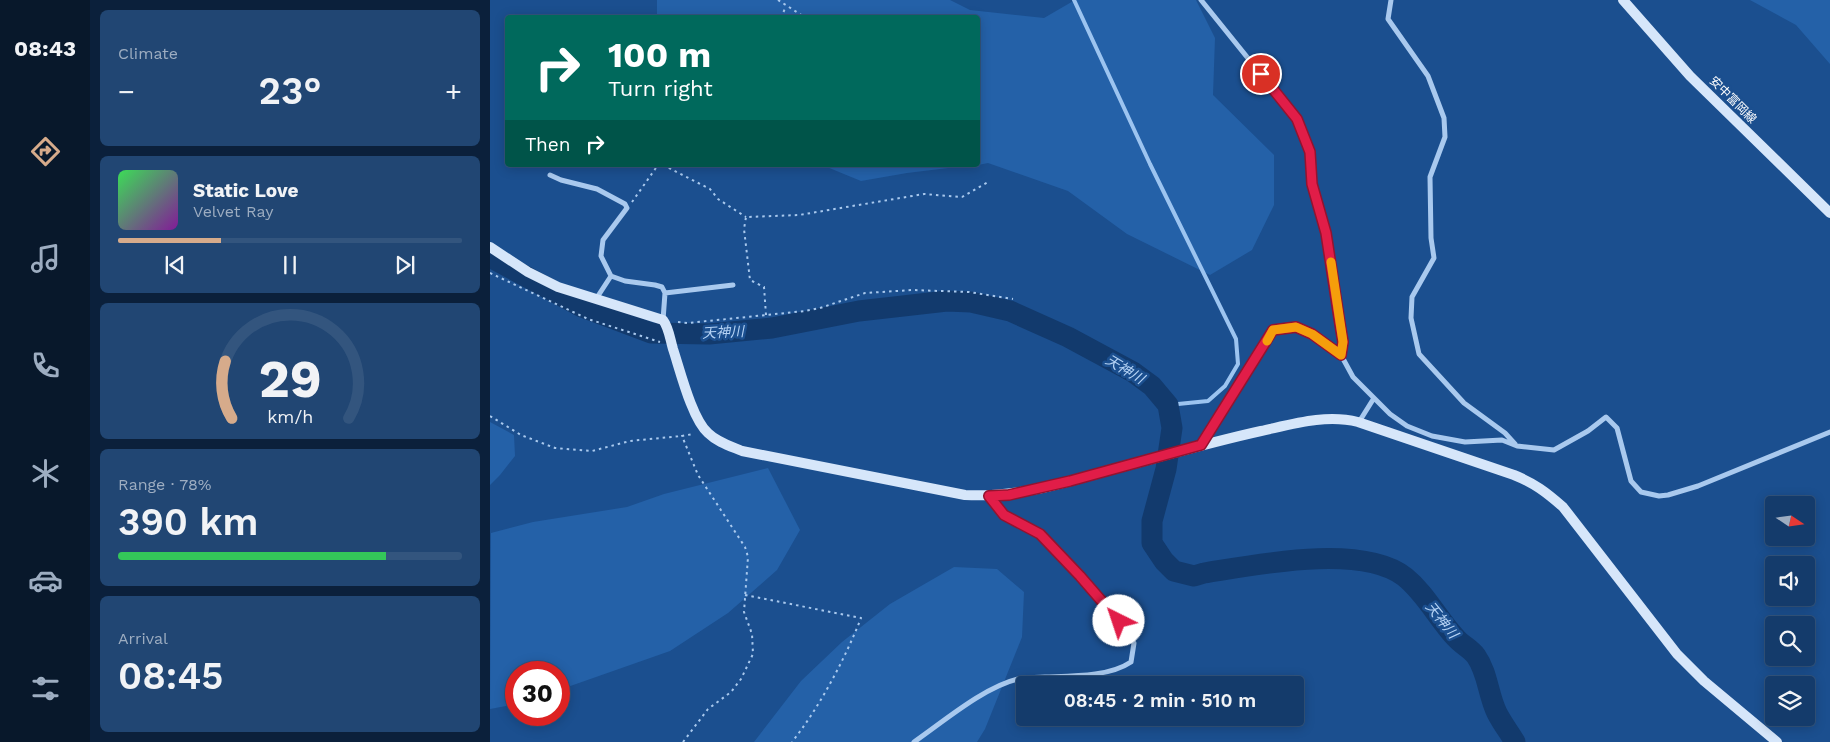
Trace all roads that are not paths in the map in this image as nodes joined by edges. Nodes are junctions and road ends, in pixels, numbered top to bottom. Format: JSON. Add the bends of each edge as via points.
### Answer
{"nodes":[{"id":1,"x":1202,"y":0,"type":"edge"},
{"id":2,"x":1391,"y":0,"type":"edge"},
{"id":3,"x":1624,"y":0,"type":"edge"},
{"id":4,"x":550,"y":175,"type":"dead end"},
{"id":5,"x":1830,"y":213,"type":"edge"},
{"id":6,"x":490,"y":247,"type":"edge"},
{"id":7,"x":611,"y":276,"type":"junction"},
{"id":8,"x":733,"y":285,"type":"dead end"},
{"id":9,"x":665,"y":293,"type":"junction"},
{"id":10,"x":596,"y":299,"type":"junction"},
{"id":11,"x":665,"y":322,"type":"junction"},
{"id":12,"x":1341,"y":355,"type":"junction"},
{"id":13,"x":1374,"y":398,"type":"junction"},
{"id":14,"x":1358,"y":422,"type":"junction"},
{"id":15,"x":1830,"y":432,"type":"edge"},
{"id":16,"x":1201,"y":445,"type":"junction"},
{"id":17,"x":1517,"y":446,"type":"junction"},
{"id":18,"x":989,"y":496,"type":"junction"},
{"id":19,"x":914,"y":742,"type":"edge"},
{"id":20,"x":1777,"y":742,"type":"edge"}],
"edges":[{"from":1,"to":12,"type":"street","via":[[1297,119],[1310,152],[1312,184],[1326,233],[1343,342]]},
{"from":2,"to":17,"type":"street","via":[[1388,19],[1428,76],[1444,118],[1446,137],[1430,177],[1434,258],[1412,297],[1411,318],[1419,354],[1464,403],[1505,433]]},
{"from":3,"to":5,"type":"street","name":"安中富岡線","via":[[1690,76]]},
{"from":4,"to":7,"type":"street","via":[[597,189],[625,204],[627,208],[604,240],[602,256]]},
{"from":6,"to":10,"type":"street","via":[[558,287]]},
{"from":7,"to":9,"type":"street","via":[[655,285]]},
{"from":7,"to":10,"type":"street"},
{"from":8,"to":9,"type":"street"},
{"from":9,"to":11,"type":"street"},
{"from":10,"to":11,"type":"street"},
{"from":11,"to":18,"type":"street","via":[[695,414],[714,439],[742,451],[965,495]]},
{"from":12,"to":13,"type":"street","via":[[1353,377]]},
{"from":12,"to":16,"type":"street","via":[[1312,334],[1296,327],[1273,330]]},
{"from":13,"to":14,"type":"street"},
{"from":13,"to":17,"type":"street","via":[[1407,426],[1432,436],[1465,442],[1502,440]]},
{"from":14,"to":16,"type":"street","via":[[1312,420]]},
{"from":14,"to":20,"type":"street","via":[[1514,475],[1544,490],[1562,507],[1677,654]]},
{"from":15,"to":17,"type":"street","via":[[1698,486],[1659,496],[1641,492],[1631,480],[1616,428],[1606,418],[1554,450]]},
{"from":16,"to":18,"type":"street","via":[[1035,490]]},
{"from":18,"to":19,"type":"street","via":[[1004,515],[1040,534],[1119,621],[1134,643],[1131,662],[1108,672],[1021,678],[1007,682],[976,699]]}]}
